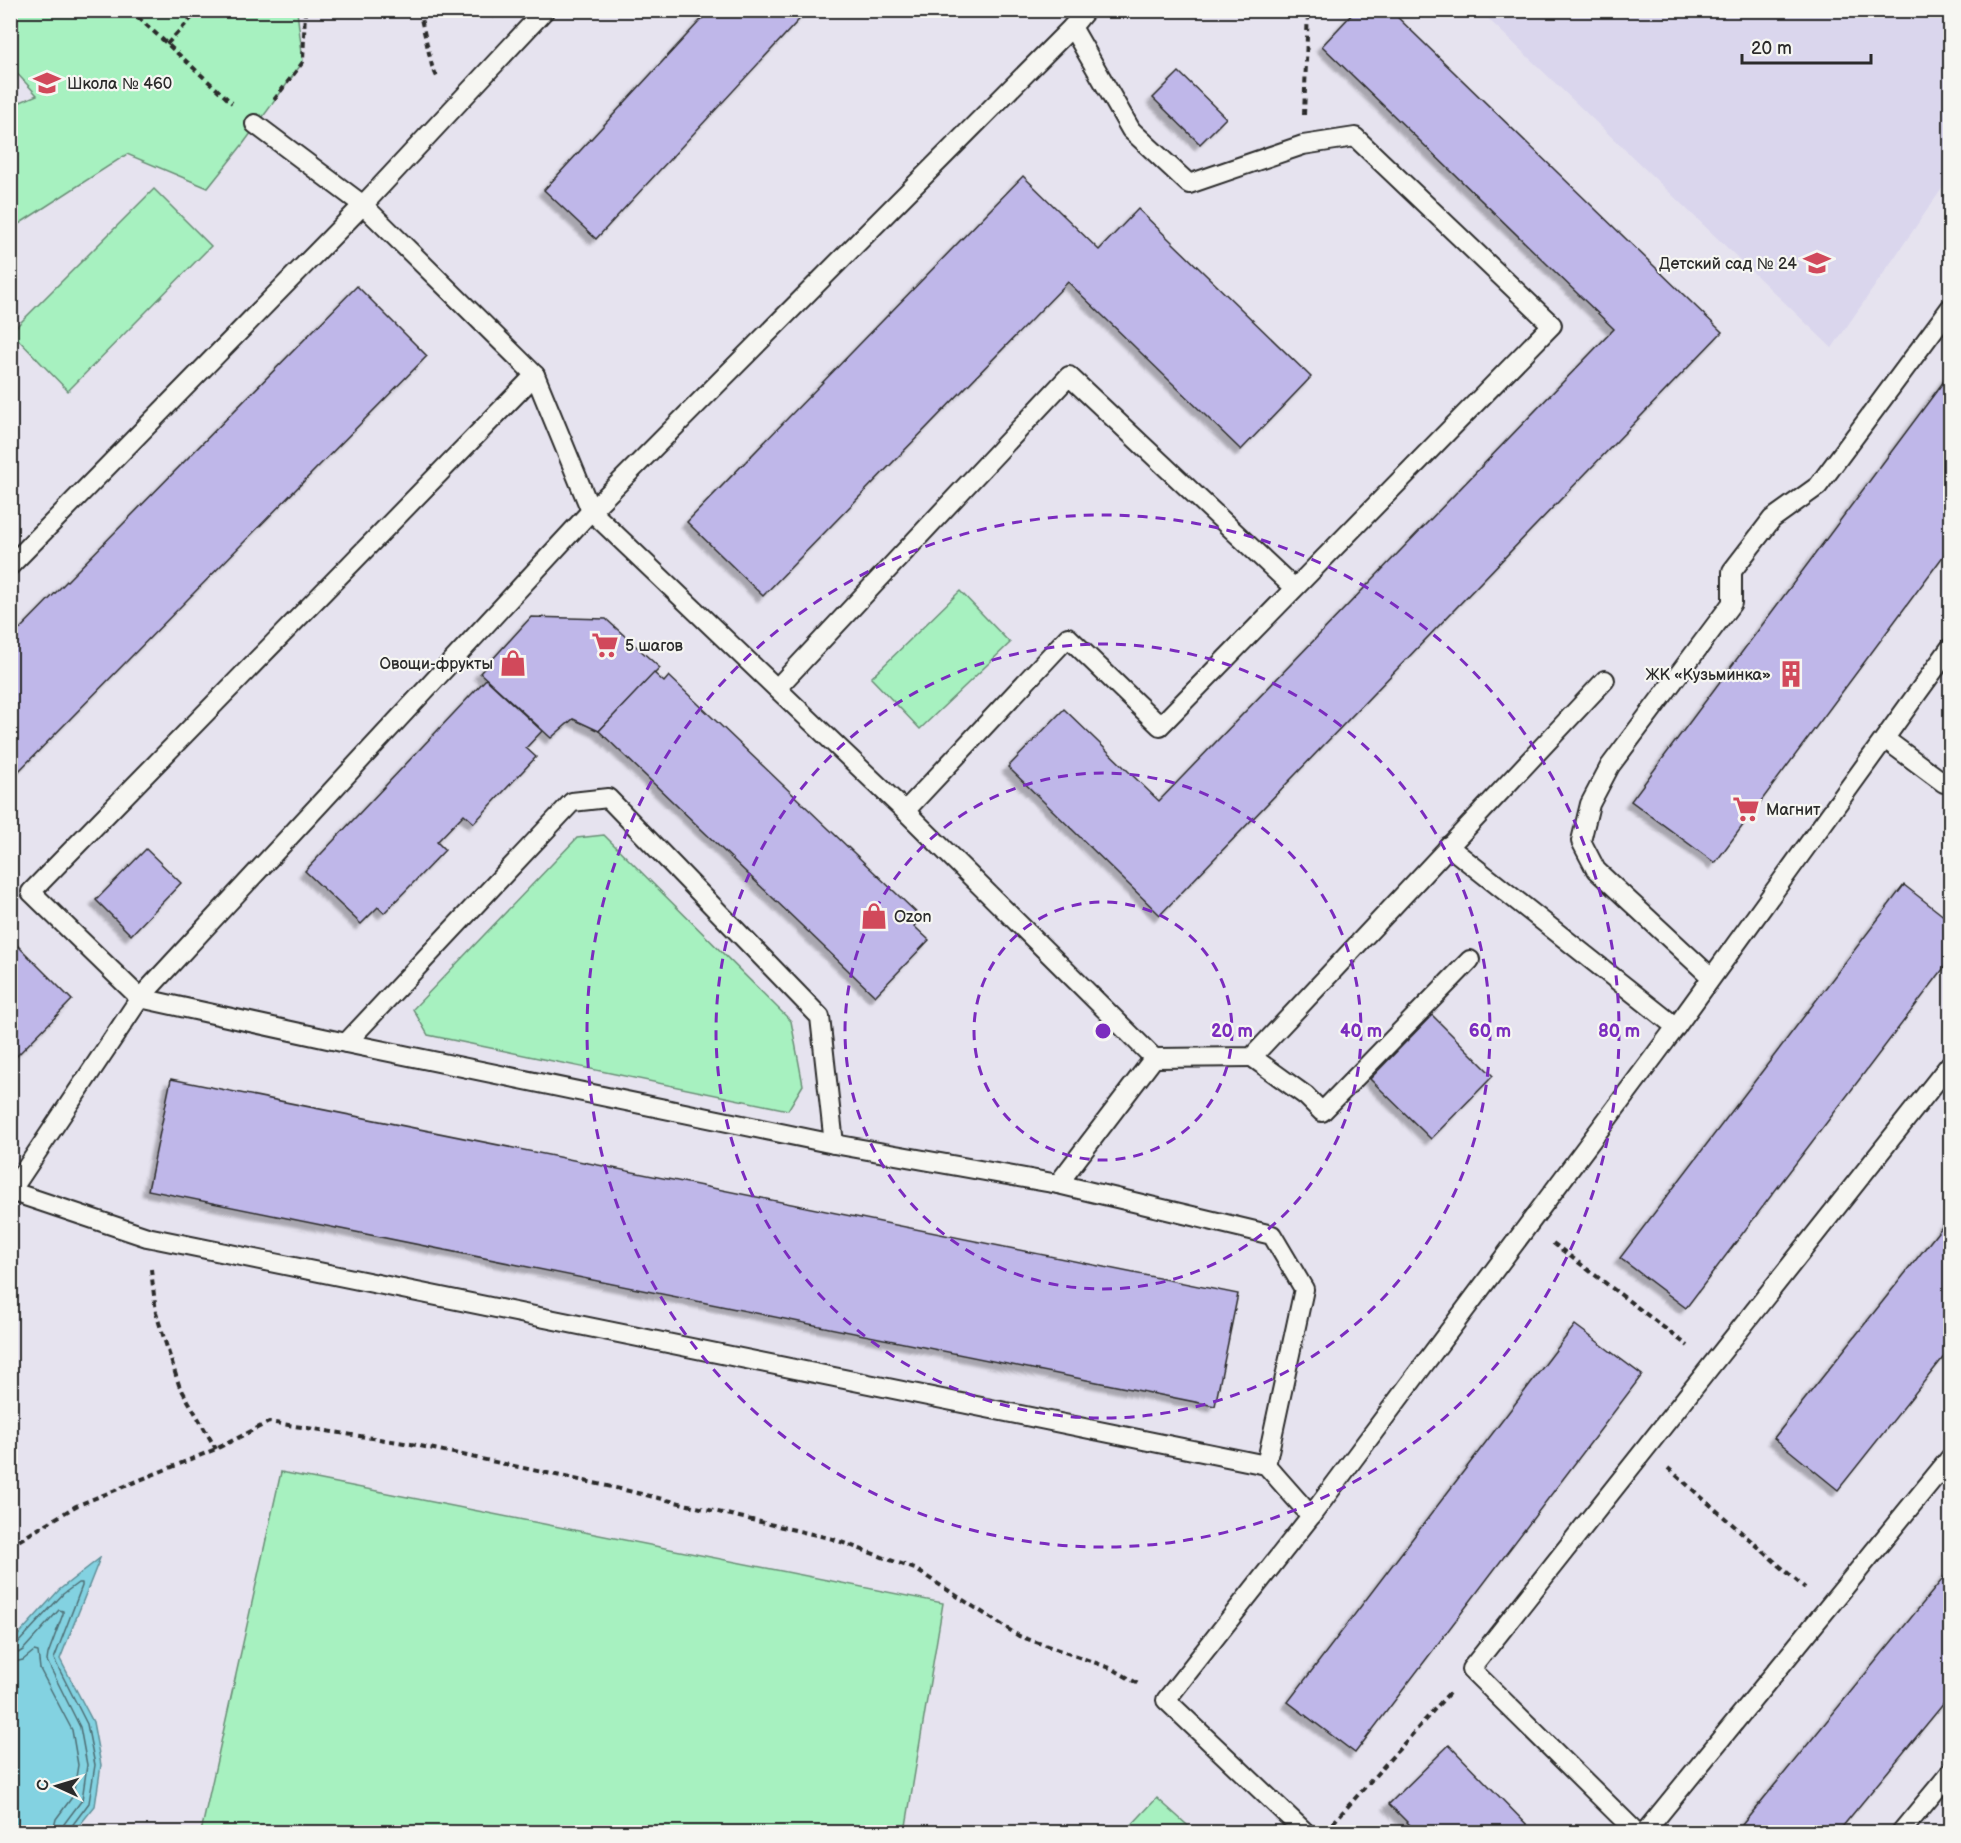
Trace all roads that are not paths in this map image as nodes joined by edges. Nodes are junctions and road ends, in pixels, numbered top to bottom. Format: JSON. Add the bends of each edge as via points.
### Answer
{"nodes":[{"id":1,"x":544,"y":10,"type":"edge"},
{"id":2,"x":1086,"y":10,"type":"edge"},
{"id":3,"x":1072,"y":27,"type":"junction"},
{"id":4,"x":255,"y":124,"type":"road end"},
{"id":5,"x":363,"y":205,"type":"junction"},
{"id":6,"x":1950,"y":308,"type":"edge"},
{"id":7,"x":535,"y":375,"type":"junction"},
{"id":8,"x":591,"y":511,"type":"junction"},
{"id":9,"x":10,"y":566,"type":"edge"},
{"id":10,"x":1294,"y":588,"type":"junction"},
{"id":11,"x":1950,"y":648,"type":"edge"},
{"id":12,"x":1605,"y":680,"type":"dead end"},
{"id":13,"x":777,"y":688,"type":"junction"},
{"id":14,"x":1885,"y":739,"type":"junction"},
{"id":15,"x":1944,"y":783,"type":"dead end"},
{"id":16,"x":905,"y":811,"type":"junction"},
{"id":17,"x":1448,"y":846,"type":"junction"},
{"id":18,"x":1470,"y":960,"type":"dead end"},
{"id":19,"x":1711,"y":977,"type":"junction"},
{"id":20,"x":140,"y":998,"type":"junction"},
{"id":21,"x":1676,"y":1027,"type":"junction"},
{"id":22,"x":346,"y":1043,"type":"junction"},
{"id":23,"x":1252,"y":1057,"type":"junction"},
{"id":24,"x":1154,"y":1058,"type":"junction"},
{"id":25,"x":1950,"y":1064,"type":"edge"},
{"id":26,"x":834,"y":1144,"type":"junction"},
{"id":27,"x":1058,"y":1184,"type":"junction"},
{"id":28,"x":11,"y":1191,"type":"edge"},
{"id":29,"x":1950,"y":1458,"type":"edge"},
{"id":30,"x":1266,"y":1465,"type":"junction"},
{"id":31,"x":1311,"y":1516,"type":"junction"},
{"id":32,"x":1950,"y":1773,"type":"edge"},
{"id":33,"x":1305,"y":1833,"type":"edge"},
{"id":34,"x":1636,"y":1833,"type":"edge"},
{"id":35,"x":1645,"y":1833,"type":"edge"},
{"id":36,"x":1901,"y":1833,"type":"edge"}],
"edges":[{"from":1,"to":5,"type":"lane"},
{"from":2,"to":3,"type":"lane"},
{"from":3,"to":8,"type":"lane"},
{"from":3,"to":10,"type":"lane","via":[[1131,130],[1189,184],[1303,146],[1355,138],[1552,325]]},
{"from":4,"to":5,"type":"lane"},
{"from":5,"to":7,"type":"lane"},
{"from":5,"to":9,"type":"lane"},
{"from":6,"to":19,"type":"lane","via":[[1818,486],[1772,519],[1732,570],[1732,603],[1610,766],[1590,804],[1581,841],[1596,870]]},
{"from":7,"to":8,"type":"lane"},
{"from":7,"to":20,"type":"lane","via":[[31,892]]},
{"from":8,"to":13,"type":"lane"},
{"from":8,"to":20,"type":"lane"},
{"from":10,"to":13,"type":"lane","via":[[1069,376]]},
{"from":10,"to":16,"type":"lane","via":[[1160,726],[1068,637]]},
{"from":11,"to":14,"type":"lane"},
{"from":12,"to":17,"type":"lane"},
{"from":13,"to":16,"type":"lane"},
{"from":14,"to":15,"type":"lane"},
{"from":14,"to":19,"type":"lane"},
{"from":16,"to":24,"type":"lane"},
{"from":17,"to":21,"type":"lane"},
{"from":17,"to":23,"type":"lane"},
{"from":18,"to":23,"type":"lane","via":[[1322,1112]]},
{"from":19,"to":21,"type":"lane"},
{"from":20,"to":22,"type":"lane"},
{"from":20,"to":28,"type":"lane"},
{"from":21,"to":31,"type":"lane"},
{"from":22,"to":26,"type":"lane"},
{"from":22,"to":26,"type":"lane","via":[[572,802],[608,798],[820,1017]]},
{"from":23,"to":24,"type":"lane"},
{"from":24,"to":27,"type":"lane"},
{"from":25,"to":34,"type":"lane","via":[[1471,1669]]},
{"from":26,"to":27,"type":"lane"},
{"from":27,"to":30,"type":"lane","via":[[1272,1235],[1304,1289]]},
{"from":28,"to":30,"type":"lane","via":[[147,1237]]},
{"from":29,"to":35,"type":"lane"},
{"from":30,"to":31,"type":"lane"},
{"from":31,"to":33,"type":"lane","via":[[1166,1700]]},
{"from":32,"to":36,"type":"lane"}]}
